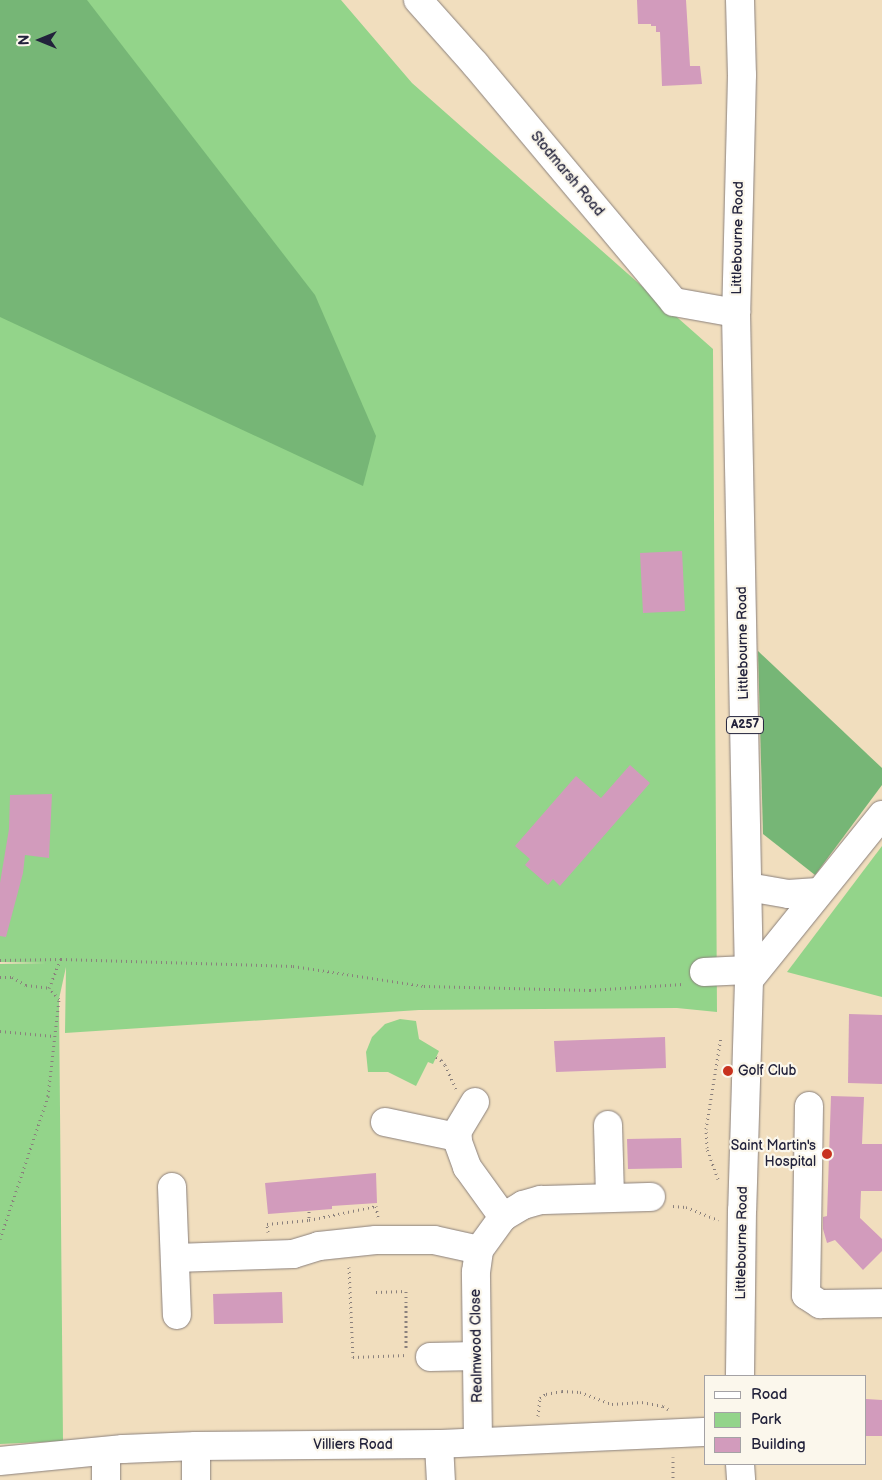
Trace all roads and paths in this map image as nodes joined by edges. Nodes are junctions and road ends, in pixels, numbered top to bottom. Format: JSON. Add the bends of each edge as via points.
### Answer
{"nodes":[{"id":1,"x":418,"y":0,"type":"edge"},
{"id":2,"x":740,"y":0,"type":"edge"},
{"id":3,"x":736,"y":313,"type":"junction"},
{"id":4,"x":882,"y":815,"type":"edge"},
{"id":5,"x":748,"y":887,"type":"junction"},
{"id":6,"x":818,"y":892,"type":"junction"},
{"id":7,"x":61,"y":959,"type":"junction"},
{"id":8,"x":0,"y":960,"type":"edge"},
{"id":9,"x":748,"y":975,"type":"junction"},
{"id":10,"x":0,"y":977,"type":"edge"},
{"id":11,"x":696,"y":978,"type":"joint"},
{"id":12,"x":49,"y":988,"type":"junction"},
{"id":13,"x":0,"y":1031,"type":"edge"},
{"id":14,"x":54,"y":1036,"type":"junction"},
{"id":15,"x":436,"y":1057,"type":"dead end"},
{"id":16,"x":473,"y":1104,"type":"joint"},
{"id":17,"x":809,"y":1106,"type":"dead end"},
{"id":18,"x":385,"y":1122,"type":"dead end"},
{"id":19,"x":608,"y":1125,"type":"dead end"},
{"id":20,"x":457,"y":1137,"type":"junction"},
{"id":21,"x":172,"y":1187,"type":"dead end"},
{"id":22,"x":651,"y":1197,"type":"joint"},
{"id":23,"x":610,"y":1198,"type":"junction"},
{"id":24,"x":504,"y":1217,"type":"junction"},
{"id":25,"x":722,"y":1220,"type":"dead end"},
{"id":26,"x":0,"y":1239,"type":"edge"},
{"id":27,"x":348,"y":1242,"type":"junction"},
{"id":28,"x":478,"y":1250,"type":"junction"},
{"id":29,"x":175,"y":1258,"type":"junction"},
{"id":30,"x":376,"y":1292,"type":"dead end"},
{"id":31,"x":882,"y":1303,"type":"edge"},
{"id":32,"x":177,"y":1315,"type":"dead end"},
{"id":33,"x":477,"y":1356,"type":"junction"},
{"id":34,"x":430,"y":1357,"type":"dead end"},
{"id":35,"x":740,"y":1375,"type":"edge"},
{"id":36,"x":670,"y":1411,"type":"dead end"},
{"id":37,"x":704,"y":1432,"type":"edge"},
{"id":38,"x":538,"y":1439,"type":"junction"},
{"id":39,"x":478,"y":1442,"type":"junction"},
{"id":40,"x":439,"y":1444,"type":"junction"},
{"id":41,"x":196,"y":1446,"type":"junction"},
{"id":42,"x":106,"y":1451,"type":"junction"},
{"id":43,"x":0,"y":1461,"type":"edge"},
{"id":44,"x":740,"y":1465,"type":"edge"},
{"id":45,"x":106,"y":1480,"type":"edge"},
{"id":46,"x":196,"y":1480,"type":"edge"},
{"id":47,"x":441,"y":1480,"type":"edge"},
{"id":48,"x":741,"y":1480,"type":"edge"}],
"edges":[{"from":1,"to":3,"type":"street","name":"Stodmarsh Road","via":[[674,302]]},
{"from":2,"to":3,"type":"street","name":"Littlebourne Road","number":"A257","via":[[742,75]]},
{"from":3,"to":5,"type":"street","name":"Littlebourne Road","number":"A257"},
{"from":4,"to":6,"type":"street"},
{"from":5,"to":6,"type":"street","via":[[788,894]]},
{"from":5,"to":9,"type":"street","name":"Littlebourne Road","number":"A257"},
{"from":6,"to":9,"type":"street"},
{"from":7,"to":8,"type":"path"},
{"from":7,"to":11,"type":"path","via":[[294,966],[424,986],[590,990]]},
{"from":7,"to":12,"type":"path"},
{"from":9,"to":11,"type":"street"},
{"from":9,"to":35,"type":"street","name":"Littlebourne Road","number":"A257"},
{"from":10,"to":12,"type":"path","via":[[12,977],[26,985]]},
{"from":12,"to":14,"type":"path","via":[[59,999]]},
{"from":13,"to":14,"type":"path"},
{"from":14,"to":26,"type":"path","via":[[48,1096]]},
{"from":15,"to":16,"type":"path","via":[[445,1065],[454,1087]]},
{"from":16,"to":20,"type":"street"},
{"from":17,"to":31,"type":"street","via":[[806,1295],[820,1304]]},
{"from":18,"to":20,"type":"street"},
{"from":19,"to":23,"type":"street"},
{"from":20,"to":24,"type":"street","via":[[467,1167]]},
{"from":21,"to":29,"type":"street"},
{"from":22,"to":23,"type":"street"},
{"from":22,"to":25,"type":"path","via":[[659,1207],[686,1208]]},
{"from":23,"to":24,"type":"street","via":[[541,1200],[523,1205]]},
{"from":24,"to":28,"type":"street"},
{"from":27,"to":28,"type":"street","via":[[434,1240]]},
{"from":27,"to":29,"type":"street","via":[[293,1254]]},
{"from":27,"to":30,"type":"path","via":[[353,1357],[407,1356],[406,1291]]},
{"from":28,"to":33,"type":"street","name":"Realmwood Close"},
{"from":29,"to":32,"type":"street"},
{"from":33,"to":34,"type":"street"},
{"from":33,"to":39,"type":"street","name":"Realmwood Close"},
{"from":36,"to":38,"type":"path","via":[[663,1406],[642,1402],[612,1404],[580,1392],[546,1394],[540,1398],[538,1409]]},
{"from":37,"to":38,"type":"street","name":"Villiers Road"},
{"from":38,"to":39,"type":"street","name":"Villiers Road"},
{"from":39,"to":40,"type":"street","name":"Villiers Road"},
{"from":40,"to":41,"type":"street","name":"Villiers Road"},
{"from":40,"to":47,"type":"street"},
{"from":41,"to":42,"type":"street","name":"Villiers Road"},
{"from":41,"to":46,"type":"street"},
{"from":42,"to":43,"type":"street","name":"Villiers Road"},
{"from":42,"to":45,"type":"street"},
{"from":44,"to":48,"type":"street"}]}
